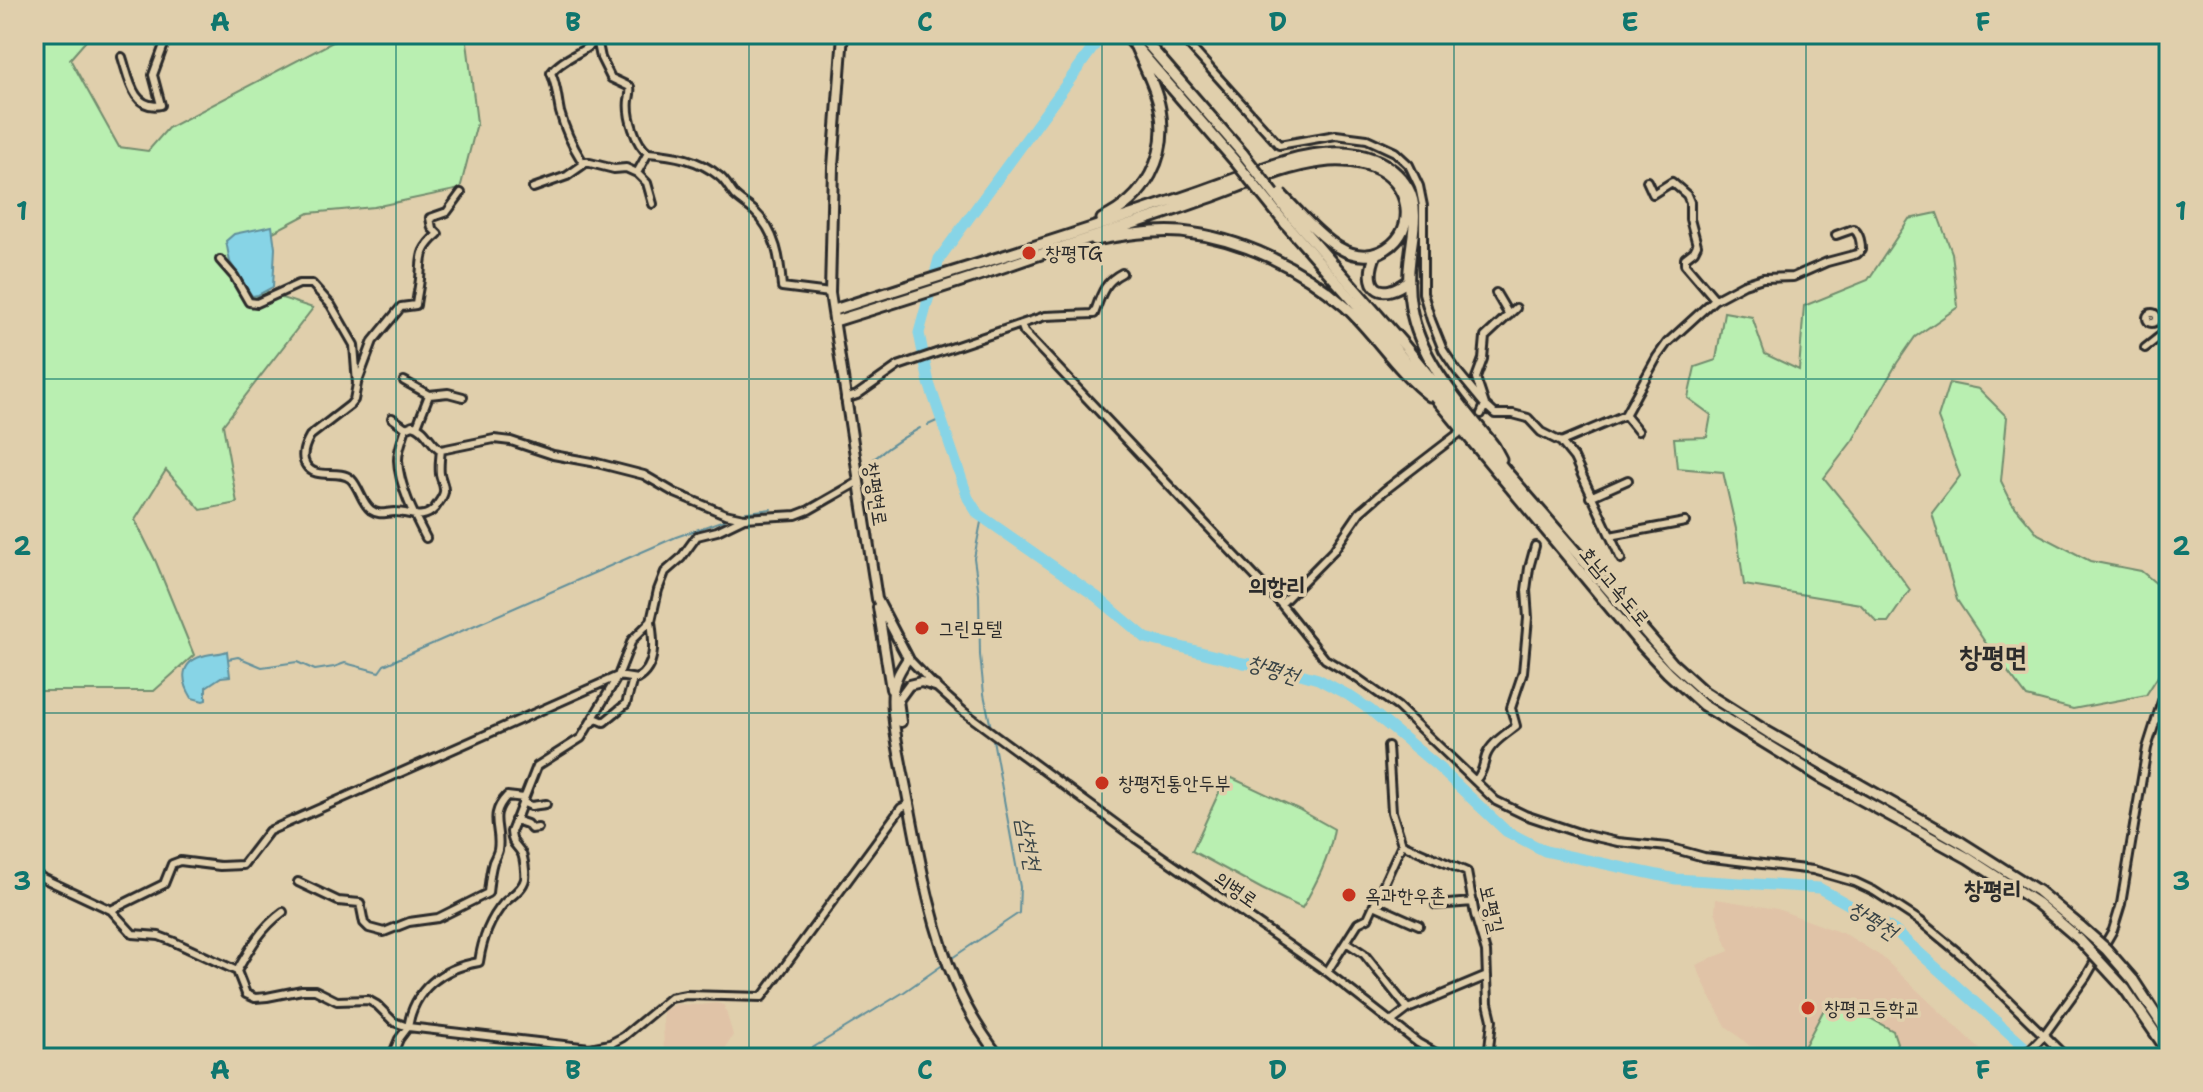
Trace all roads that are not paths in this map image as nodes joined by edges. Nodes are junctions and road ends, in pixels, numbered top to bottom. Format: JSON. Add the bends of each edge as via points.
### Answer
{"nodes":[{"id":1,"x":168,"y":34,"type":"edge"},
{"id":2,"x":843,"y":34,"type":"edge"},
{"id":3,"x":1125,"y":34,"type":"edge"},
{"id":4,"x":1179,"y":34,"type":"edge"},
{"id":5,"x":596,"y":38,"type":"edge"},
{"id":6,"x":1139,"y":39,"type":"edge"},
{"id":7,"x":122,"y":57,"type":"dead end"},
{"id":8,"x":648,"y":153,"type":"junction"},
{"id":9,"x":1239,"y":157,"type":"junction"},
{"id":10,"x":587,"y":162,"type":"junction"},
{"id":11,"x":637,"y":173,"type":"junction"},
{"id":12,"x":1647,"y":181,"type":"dead end"},
{"id":13,"x":533,"y":188,"type":"dead end"},
{"id":14,"x":461,"y":193,"type":"dead end"},
{"id":15,"x":653,"y":204,"type":"dead end"},
{"id":16,"x":1292,"y":217,"type":"junction"},
{"id":17,"x":1836,"y":235,"type":"dead end"},
{"id":18,"x":1056,"y":244,"type":"junction"},
{"id":19,"x":1376,"y":254,"type":"junction"},
{"id":20,"x":220,"y":260,"type":"dead end"},
{"id":21,"x":1122,"y":273,"type":"dead end"},
{"id":22,"x":1409,"y":280,"type":"junction"},
{"id":23,"x":830,"y":293,"type":"junction"},
{"id":24,"x":1496,"y":293,"type":"dead end"},
{"id":25,"x":1715,"y":299,"type":"junction"},
{"id":26,"x":1516,"y":308,"type":"dead end"},
{"id":27,"x":834,"y":310,"type":"junction"},
{"id":28,"x":1509,"y":315,"type":"junction"},
{"id":29,"x":835,"y":321,"type":"junction"},
{"id":30,"x":2155,"y":322,"type":"dead end"},
{"id":31,"x":1021,"y":324,"type":"junction"},
{"id":32,"x":2166,"y":331,"type":"edge"},
{"id":33,"x":2145,"y":348,"type":"dead end"},
{"id":34,"x":404,"y":381,"type":"dead end"},
{"id":35,"x":357,"y":384,"type":"junction"},
{"id":36,"x":429,"y":395,"type":"junction"},
{"id":37,"x":463,"y":397,"type":"dead end"},
{"id":38,"x":845,"y":399,"type":"junction"},
{"id":39,"x":1485,"y":405,"type":"junction"},
{"id":40,"x":1443,"y":406,"type":"junction"},
{"id":41,"x":1481,"y":414,"type":"dead end"},
{"id":42,"x":1625,"y":415,"type":"junction"},
{"id":43,"x":392,"y":418,"type":"dead end"},
{"id":44,"x":417,"y":426,"type":"junction"},
{"id":45,"x":406,"y":428,"type":"junction"},
{"id":46,"x":1638,"y":431,"type":"dead end"},
{"id":47,"x":1458,"y":434,"type":"dead end"},
{"id":48,"x":1561,"y":442,"type":"junction"},
{"id":49,"x":441,"y":450,"type":"junction"},
{"id":50,"x":1510,"y":476,"type":"junction"},
{"id":51,"x":1628,"y":480,"type":"dead end"},
{"id":52,"x":858,"y":482,"type":"junction"},
{"id":53,"x":1590,"y":497,"type":"junction"},
{"id":54,"x":414,"y":516,"type":"junction"},
{"id":55,"x":744,"y":518,"type":"junction"},
{"id":56,"x":1685,"y":522,"type":"dead end"},
{"id":57,"x":1610,"y":536,"type":"junction"},
{"id":58,"x":426,"y":538,"type":"dead end"},
{"id":59,"x":1535,"y":546,"type":"dead end"},
{"id":60,"x":1621,"y":559,"type":"dead end"},
{"id":61,"x":877,"y":599,"type":"junction"},
{"id":62,"x":1281,"y":604,"type":"junction"},
{"id":63,"x":651,"y":621,"type":"junction"},
{"id":64,"x":908,"y":658,"type":"junction"},
{"id":65,"x":618,"y":676,"type":"junction"},
{"id":66,"x":633,"y":679,"type":"junction"},
{"id":67,"x":2169,"y":679,"type":"edge"},
{"id":68,"x":935,"y":686,"type":"junction"},
{"id":69,"x":893,"y":702,"type":"junction"},
{"id":70,"x":589,"y":725,"type":"junction"},
{"id":71,"x":1388,"y":746,"type":"dead end"},
{"id":72,"x":899,"y":751,"type":"junction"},
{"id":73,"x":1475,"y":781,"type":"junction"},
{"id":74,"x":523,"y":800,"type":"junction"},
{"id":75,"x":546,"y":804,"type":"dead end"},
{"id":76,"x":909,"y":804,"type":"junction"},
{"id":77,"x":515,"y":820,"type":"junction"},
{"id":78,"x":538,"y":828,"type":"dead end"},
{"id":79,"x":34,"y":839,"type":"edge"},
{"id":80,"x":1402,"y":844,"type":"junction"},
{"id":81,"x":34,"y":852,"type":"edge"},
{"id":82,"x":34,"y":874,"type":"edge"},
{"id":83,"x":298,"y":882,"type":"dead end"},
{"id":84,"x":1473,"y":902,"type":"junction"},
{"id":85,"x":1374,"y":905,"type":"junction"},
{"id":86,"x":1436,"y":905,"type":"dead end"},
{"id":87,"x":111,"y":910,"type":"junction"},
{"id":88,"x":283,"y":912,"type":"dead end"},
{"id":89,"x":1419,"y":925,"type":"dead end"},
{"id":90,"x":2079,"y":933,"type":"junction"},
{"id":91,"x":1346,"y":942,"type":"junction"},
{"id":92,"x":237,"y":971,"type":"junction"},
{"id":93,"x":1327,"y":972,"type":"junction"},
{"id":94,"x":1487,"y":976,"type":"junction"},
{"id":95,"x":1408,"y":1009,"type":"junction"},
{"id":96,"x":1391,"y":1022,"type":"junction"},
{"id":97,"x":408,"y":1027,"type":"junction"},
{"id":98,"x":2044,"y":1035,"type":"junction"},
{"id":99,"x":2169,"y":1035,"type":"edge"},
{"id":100,"x":2169,"y":1053,"type":"edge"},
{"id":101,"x":391,"y":1058,"type":"edge"},
{"id":102,"x":1000,"y":1058,"type":"edge"},
{"id":103,"x":1445,"y":1058,"type":"edge"},
{"id":104,"x":1488,"y":1058,"type":"edge"},
{"id":105,"x":2022,"y":1058,"type":"edge"},
{"id":106,"x":2067,"y":1058,"type":"edge"}],
"edges":[{"from":1,"to":7,"type":"street","via":[[153,75],[161,105],[141,103]]},
{"from":2,"to":23,"type":"main road","name":"창평현로"},
{"from":3,"to":6,"type":"highway","name":"호남고속도로"},
{"from":4,"to":39,"type":"street","via":[[1279,145],[1336,135],[1367,139],[1409,165],[1423,206],[1423,293],[1431,320],[1443,350]]},
{"from":5,"to":8,"type":"street","via":[[611,78],[630,87],[633,129]]},
{"from":5,"to":10,"type":"street","via":[[551,73],[568,139]]},
{"from":6,"to":9,"type":"highway","name":"호남고속도로"},
{"from":6,"to":18,"type":"highway","via":[[1160,108],[1162,135],[1152,172],[1132,201]]},
{"from":8,"to":11,"type":"street"},
{"from":8,"to":23,"type":"street","via":[[678,156],[721,177],[767,226],[782,287]]},
{"from":9,"to":16,"type":"highway","name":"호남고속도로","bridge":true},
{"from":9,"to":16,"type":"highway","bridge":true},
{"from":10,"to":11,"type":"street"},
{"from":10,"to":13,"type":"street"},
{"from":11,"to":15,"type":"street","via":[[647,183]]},
{"from":12,"to":25,"type":"street","via":[[1653,194],[1672,182],[1687,195],[1697,245],[1685,264]]},
{"from":14,"to":35,"type":"street","via":[[447,212],[430,218],[438,234],[420,260],[416,305],[401,307],[373,341]]},
{"from":16,"to":19,"type":"highway","via":[[1341,249]]},
{"from":16,"to":40,"type":"highway","name":"호남고속도로"},
{"from":16,"to":50,"type":"highway","name":"호남고속도로"},
{"from":17,"to":25,"type":"street","via":[[1857,231],[1861,250],[1793,277],[1744,284]]},
{"from":18,"to":19,"type":"highway","via":[[1322,161],[1367,164],[1383,171],[1404,195],[1405,227],[1399,239]]},
{"from":18,"to":22,"type":"highway","via":[[1285,161],[1353,154],[1385,164],[1410,190],[1414,212]]},
{"from":18,"to":27,"type":"highway"},
{"from":18,"to":29,"type":"highway"},
{"from":18,"to":40,"type":"highway","via":[[1181,232],[1245,246],[1313,280],[1355,317],[1411,382]]},
{"from":19,"to":22,"type":"highway","via":[[1370,277],[1379,289],[1396,290]]},
{"from":20,"to":35,"type":"street","via":[[249,302],[312,284],[354,345]]},
{"from":21,"to":31,"type":"street","via":[[1110,279],[1094,314],[1045,316]]},
{"from":22,"to":50,"type":"highway","via":[[1417,330],[1429,355]]},
{"from":23,"to":27,"type":"main road","name":"창평현로"},
{"from":24,"to":28,"type":"street"},
{"from":25,"to":42,"type":"street","via":[[1667,343]]},
{"from":26,"to":28,"type":"street"},
{"from":27,"to":29,"type":"main road","name":"창평현로"},
{"from":28,"to":39,"type":"street","via":[[1485,337],[1476,378]]},
{"from":29,"to":38,"type":"main road","name":"창평현로"},
{"from":30,"to":32,"type":"street"},
{"from":31,"to":38,"type":"street","via":[[898,366]]},
{"from":31,"to":62,"type":"street"},
{"from":32,"to":33,"type":"street"},
{"from":34,"to":36,"type":"street"},
{"from":35,"to":54,"type":"street","via":[[350,405],[310,436],[304,462],[312,471],[348,477],[374,512]]},
{"from":36,"to":37,"type":"street"},
{"from":36,"to":44,"type":"street"},
{"from":38,"to":52,"type":"main road","name":"창평현로"},
{"from":39,"to":41,"type":"street"},
{"from":39,"to":48,"type":"street","via":[[1495,414],[1528,418]]},
{"from":40,"to":90,"type":"highway","name":"호남고속도로","via":[[1637,640],[1703,705],[1968,858]]},
{"from":42,"to":46,"type":"street"},
{"from":42,"to":48,"type":"street"},
{"from":43,"to":45,"type":"street"},
{"from":44,"to":45,"type":"street"},
{"from":44,"to":49,"type":"street"},
{"from":45,"to":54,"type":"street","via":[[398,460]]},
{"from":47,"to":62,"type":"street","via":[[1360,512],[1334,550]]},
{"from":48,"to":53,"type":"street","via":[[1574,458]]},
{"from":49,"to":54,"type":"street","via":[[441,499],[429,513]]},
{"from":49,"to":55,"type":"street","via":[[494,439],[511,441],[644,475],[675,493]]},
{"from":50,"to":90,"type":"highway","name":"호남고속도로","via":[[1640,628],[1704,692],[2038,891]]},
{"from":51,"to":53,"type":"street"},
{"from":52,"to":55,"type":"street","via":[[796,515]]},
{"from":52,"to":61,"type":"main road","name":"창평현로"},
{"from":53,"to":57,"type":"street"},
{"from":54,"to":58,"type":"street"},
{"from":55,"to":63,"type":"street","via":[[697,536],[665,572]]},
{"from":56,"to":57,"type":"street"},
{"from":57,"to":60,"type":"street"},
{"from":59,"to":73,"type":"street","via":[[1526,590],[1523,672],[1511,708],[1516,726],[1487,753]]},
{"from":61,"to":64,"type":"main road","name":"창평현로"},
{"from":61,"to":69,"type":"main road"},
{"from":62,"to":73,"type":"street","via":[[1325,659],[1398,707]]},
{"from":63,"to":65,"type":"street","via":[[632,640]]},
{"from":63,"to":66,"type":"street","via":[[650,664],[644,675]]},
{"from":64,"to":68,"type":"street"},
{"from":64,"to":69,"type":"main road","via":[[898,673]]},
{"from":65,"to":66,"type":"street"},
{"from":65,"to":70,"type":"street"},
{"from":65,"to":87,"type":"street","via":[[269,831],[243,865],[172,864],[164,884]]},
{"from":66,"to":70,"type":"street","via":[[626,704],[604,722],[597,719]]},
{"from":67,"to":98,"type":"street","via":[[2147,748],[2113,930]]},
{"from":68,"to":72,"type":"main road","via":[[921,682],[902,692]]},
{"from":68,"to":93,"type":"street","name":"의병로","via":[[1135,838]]},
{"from":69,"to":72,"type":"main road"},
{"from":70,"to":74,"type":"street","via":[[581,738],[537,766]]},
{"from":71,"to":80,"type":"street","via":[[1392,812]]},
{"from":72,"to":76,"type":"main road"},
{"from":73,"to":98,"type":"street","via":[[1496,801],[1582,834],[1813,870],[1855,882],[1920,921]]},
{"from":74,"to":75,"type":"street","via":[[531,806]]},
{"from":74,"to":77,"type":"street"},
{"from":74,"to":83,"type":"street","via":[[507,796],[501,803],[488,893],[438,918],[377,932],[364,923],[360,903],[338,901]]},
{"from":76,"to":97,"type":"street","via":[[762,997],[670,998],[623,1037],[590,1048]]},
{"from":76,"to":102,"type":"main road","via":[[940,943],[961,995]]},
{"from":77,"to":78,"type":"street"},
{"from":77,"to":97,"type":"street","via":[[511,832],[522,853],[521,888],[493,918],[479,962],[433,980],[410,1013]]},
{"from":79,"to":81,"type":"street","via":[[40,845]]},
{"from":80,"to":84,"type":"street","name":"보평길","via":[[1467,872]]},
{"from":80,"to":85,"type":"street"},
{"from":82,"to":87,"type":"street"},
{"from":84,"to":86,"type":"street"},
{"from":84,"to":94,"type":"street","name":"보평길"},
{"from":85,"to":89,"type":"street"},
{"from":85,"to":91,"type":"street"},
{"from":87,"to":92,"type":"street","via":[[133,934],[159,936]]},
{"from":88,"to":92,"type":"street","via":[[256,938]]},
{"from":90,"to":99,"type":"highway","name":"호남고속도로","bridge":true,"via":[[2106,949]]},
{"from":90,"to":100,"type":"highway","name":"호남고속도로","bridge":true},
{"from":91,"to":93,"type":"street"},
{"from":91,"to":95,"type":"street","via":[[1364,954]]},
{"from":92,"to":97,"type":"street","via":[[246,994],[255,998],[315,990],[337,1001],[368,1000]]},
{"from":93,"to":96,"type":"street","name":"의병로"},
{"from":94,"to":95,"type":"street"},
{"from":94,"to":104,"type":"street","name":"보평길","via":[[1492,1020]]},
{"from":95,"to":96,"type":"street"},
{"from":96,"to":103,"type":"street","name":"의병로"},
{"from":97,"to":101,"type":"street"},
{"from":98,"to":105,"type":"street"},
{"from":98,"to":106,"type":"street"}]}
